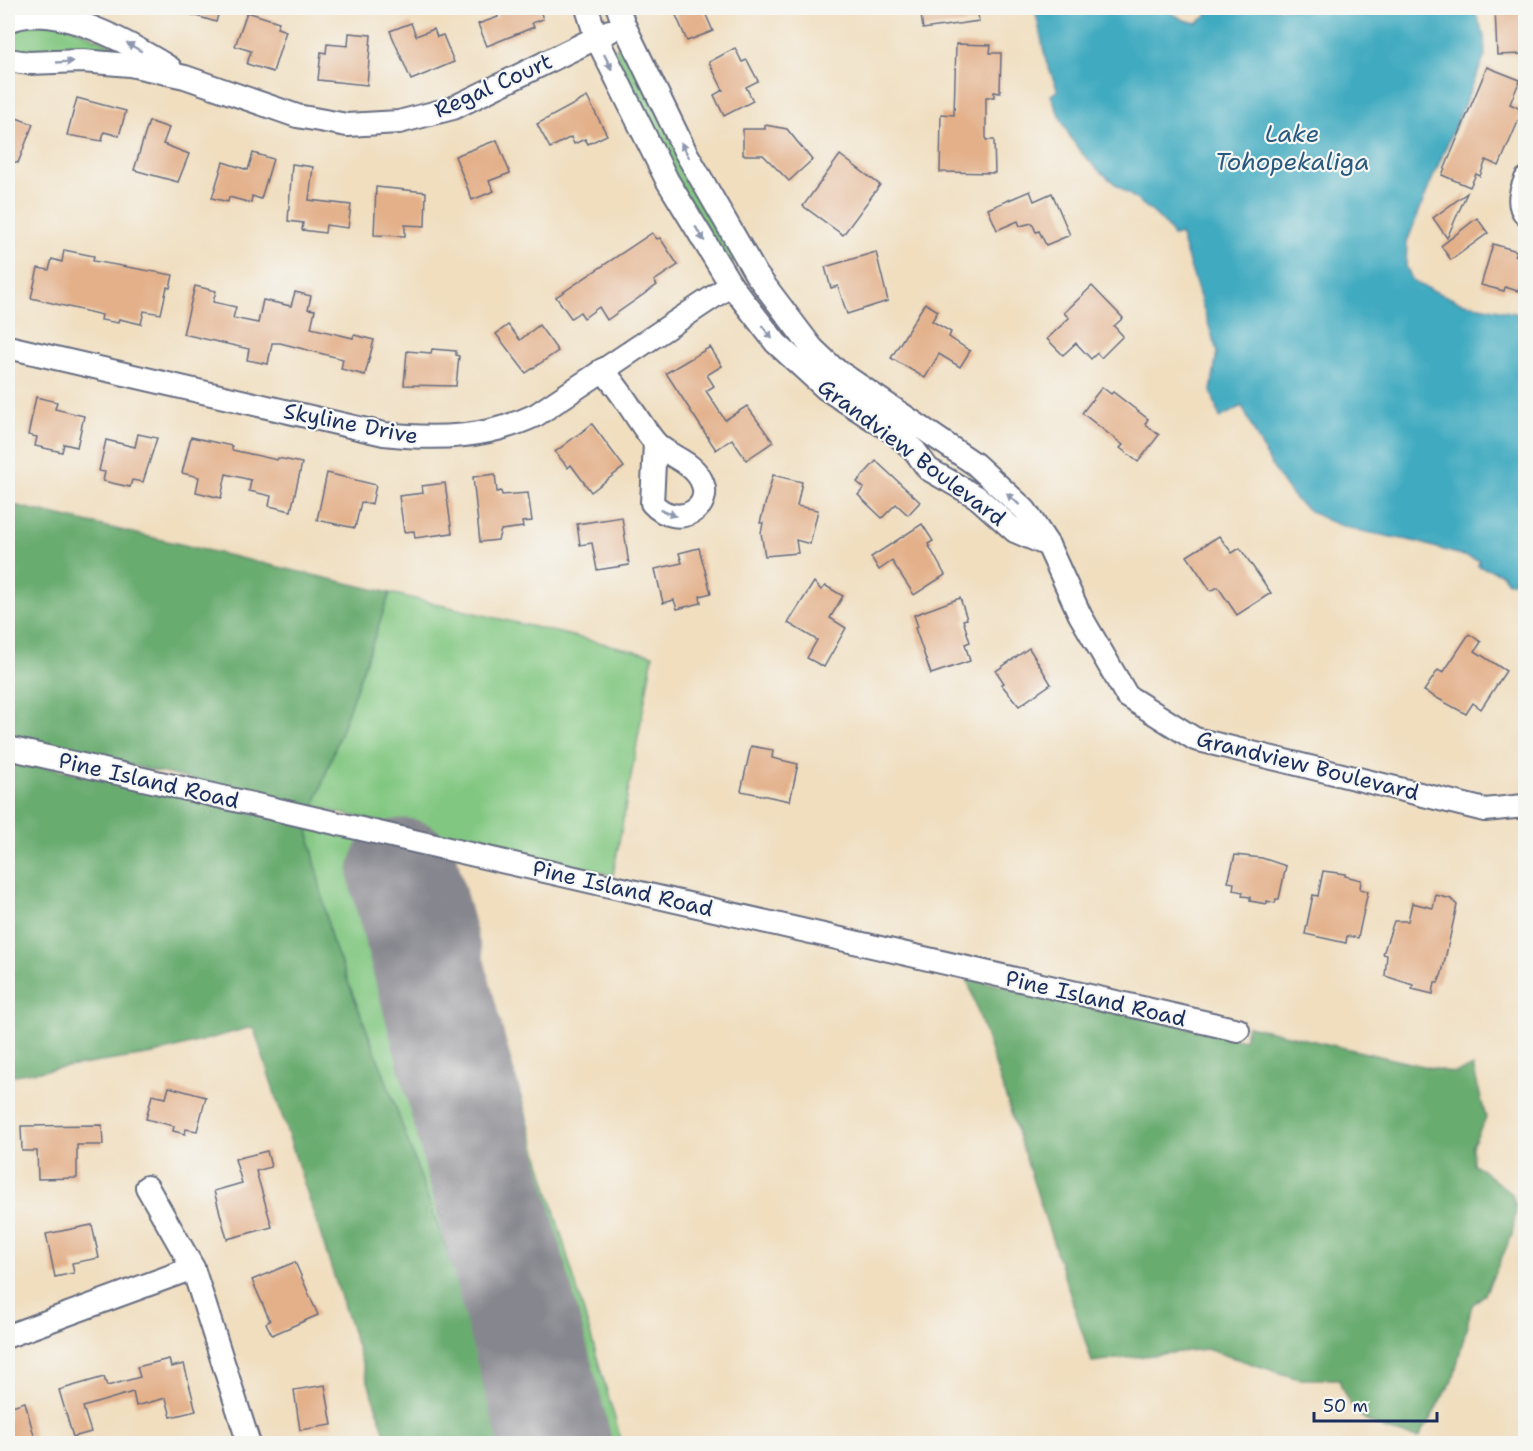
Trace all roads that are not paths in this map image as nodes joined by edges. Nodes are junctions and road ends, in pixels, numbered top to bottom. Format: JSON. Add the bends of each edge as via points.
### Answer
{"nodes":[{"id":1,"x":587,"y":8,"type":"edge"},
{"id":2,"x":621,"y":16,"type":"edge"},
{"id":3,"x":8,"y":21,"type":"edge"},
{"id":4,"x":596,"y":37,"type":"junction"},
{"id":5,"x":8,"y":60,"type":"edge"},
{"id":6,"x":184,"y":77,"type":"junction"},
{"id":7,"x":1526,"y":179,"type":"edge"},
{"id":8,"x":1526,"y":215,"type":"edge"},
{"id":9,"x":731,"y":285,"type":"junction"},
{"id":10,"x":8,"y":347,"type":"edge"},
{"id":11,"x":602,"y":370,"type":"junction"},
{"id":12,"x":655,"y":443,"type":"dead end"},
{"id":13,"x":1048,"y":545,"type":"junction"},
{"id":14,"x":8,"y":748,"type":"edge"},
{"id":15,"x":1524,"y":806,"type":"edge"},
{"id":16,"x":1238,"y":1030,"type":"dead end"},
{"id":17,"x":147,"y":1188,"type":"dead end"},
{"id":18,"x":193,"y":1268,"type":"junction"},
{"id":19,"x":8,"y":1336,"type":"edge"},
{"id":20,"x":249,"y":1443,"type":"edge"}],
"edges":[{"from":1,"to":4,"type":"street","name":"Grandview Boulevard"},
{"from":2,"to":4,"type":"street","name":"Regal Court"},
{"from":13,"to":2,"type":"street","name":"Grandview Boulevard","one_way":true,"via":[[1025,510],[975,464],[863,390],[812,348],[756,273],[685,151]]},
{"from":6,"to":3,"type":"street","name":"Regal Court","one_way":true,"via":[[106,30],[81,21],[53,15],[28,15]]},
{"from":4,"to":6,"type":"street","name":"Regal Court","via":[[453,108],[399,122],[347,125],[297,116]]},
{"from":4,"to":9,"type":"street","name":"Grandview Boulevard","one_way":true,"via":[[667,180]]},
{"from":5,"to":6,"type":"street","name":"Regal Court","one_way":true,"via":[[110,62]]},
{"from":7,"to":8,"type":"street","via":[[1520,197],[1521,210]]},
{"from":9,"to":11,"type":"street","name":"Skyline Drive"},
{"from":9,"to":13,"type":"street","name":"Grandview Boulevard","one_way":true,"via":[[776,343],[825,388],[896,434],[928,469],[977,498],[1015,531]]},
{"from":10,"to":11,"type":"street","name":"Skyline Drive","via":[[384,434],[416,437],[455,437],[512,426],[536,415]]},
{"from":11,"to":12,"type":"street","via":[[616,384]]},
{"from":13,"to":15,"type":"street","name":"Grandview Boulevard","via":[[1080,615],[1127,696],[1195,739],[1485,810]]},
{"from":14,"to":16,"type":"street","name":"Pine Island Road"},
{"from":17,"to":18,"type":"street"},
{"from":18,"to":19,"type":"street"},
{"from":18,"to":20,"type":"street"}]}
